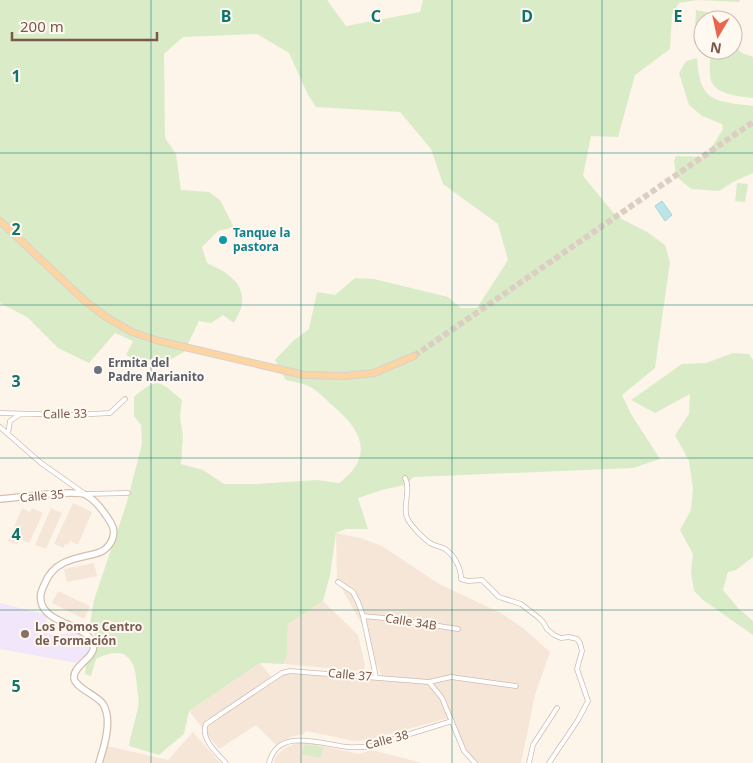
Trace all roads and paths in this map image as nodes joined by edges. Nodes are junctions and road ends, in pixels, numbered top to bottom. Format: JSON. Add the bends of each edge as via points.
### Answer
{"nodes":[{"id":1,"x":0,"y":221,"type":"edge"},
{"id":2,"x":414,"y":356,"type":"tunnel mouth"},
{"id":3,"x":125,"y":399,"type":"dead end"},
{"id":4,"x":0,"y":413,"type":"edge"},
{"id":5,"x":21,"y":414,"type":"junction"},
{"id":6,"x":0,"y":427,"type":"edge"},
{"id":7,"x":8,"y":434,"type":"junction"},
{"id":8,"x":405,"y":478,"type":"dead end"},
{"id":9,"x":85,"y":494,"type":"junction"},
{"id":10,"x":128,"y":494,"type":"dead end"},
{"id":11,"x":0,"y":499,"type":"edge"},
{"id":12,"x":338,"y":582,"type":"dead end"},
{"id":13,"x":363,"y":616,"type":"junction"},
{"id":14,"x":458,"y":629,"type":"dead end"},
{"id":15,"x":376,"y":677,"type":"junction"},
{"id":16,"x":429,"y":682,"type":"junction"},
{"id":17,"x":516,"y":686,"type":"dead end"},
{"id":18,"x":557,"y":708,"type":"dead end"},
{"id":19,"x":452,"y":721,"type":"junction"},
{"id":20,"x":99,"y":763,"type":"edge"},
{"id":21,"x":226,"y":763,"type":"edge"},
{"id":22,"x":269,"y":763,"type":"edge"},
{"id":23,"x":475,"y":763,"type":"edge"},
{"id":24,"x":529,"y":763,"type":"edge"},
{"id":25,"x":549,"y":763,"type":"edge"}],
"edges":[{"from":1,"to":2,"type":"main road","via":[[106,318],[159,341],[304,375],[374,373]]},
{"from":3,"to":5,"type":"street","name":"Calle 33","via":[[110,413]]},
{"from":4,"to":5,"type":"street","name":"Calle 33"},
{"from":5,"to":7,"type":"street","via":[[10,421]]},
{"from":6,"to":7,"type":"street"},
{"from":7,"to":9,"type":"street","via":[[41,463]]},
{"from":8,"to":25,"type":"street","via":[[407,519],[429,542],[450,555],[458,564],[461,579],[482,580],[498,597],[521,604],[544,622],[554,635],[577,639],[580,643],[582,652],[577,669],[588,701]]},
{"from":9,"to":10,"type":"street"},
{"from":9,"to":11,"type":"street","name":"Calle 35"},
{"from":9,"to":20,"type":"street","via":[[113,526],[113,538],[102,552],[74,558],[53,569],[40,597],[48,614],[76,628],[91,640],[91,655],[78,667],[74,676],[78,686],[104,706],[107,715],[107,738]]},
{"from":12,"to":13,"type":"street","via":[[353,592]]},
{"from":13,"to":14,"type":"street","name":"Calle 34B"},
{"from":13,"to":15,"type":"street"},
{"from":15,"to":16,"type":"street","name":"Calle 37"},
{"from":15,"to":21,"type":"street","name":"Calle 37","via":[[304,671],[282,673],[206,724],[206,739]]},
{"from":16,"to":17,"type":"street","name":"Calle 37","via":[[451,677]]},
{"from":16,"to":19,"type":"street","via":[[442,698]]},
{"from":18,"to":24,"type":"street","via":[[533,745]]},
{"from":19,"to":22,"type":"street","name":"Calle 38","via":[[359,748],[290,740],[274,752]]},
{"from":19,"to":23,"type":"street","via":[[464,751]]}]}
